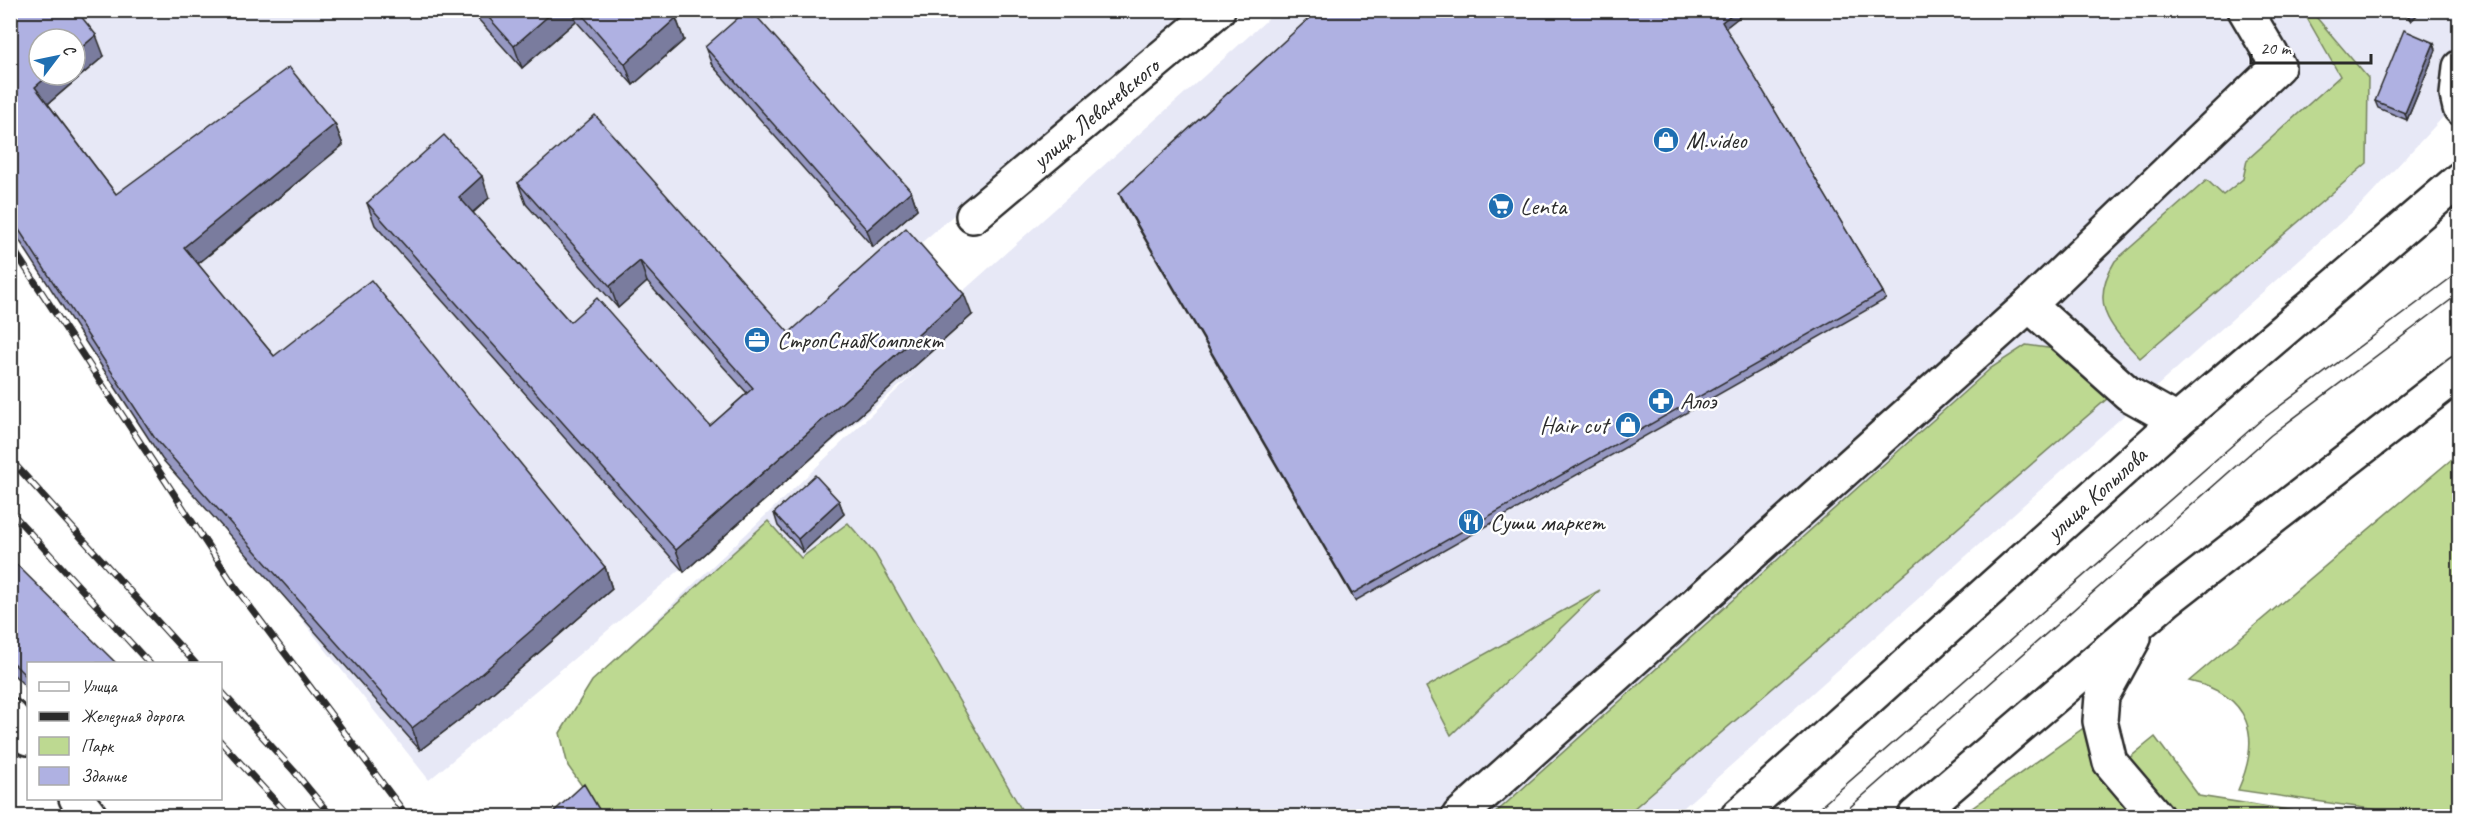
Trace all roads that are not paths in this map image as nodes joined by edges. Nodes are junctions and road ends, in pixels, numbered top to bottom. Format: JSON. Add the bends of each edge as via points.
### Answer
{"nodes":[{"id":1,"x":1218,"y":10,"type":"edge"},
{"id":2,"x":2245,"y":10,"type":"edge"},
{"id":3,"x":2460,"y":67,"type":"edge"},
{"id":4,"x":2460,"y":108,"type":"edge"},
{"id":5,"x":2460,"y":179,"type":"edge"},
{"id":6,"x":973,"y":216,"type":"dead end"},
{"id":7,"x":2029,"y":305,"type":"junction"},
{"id":8,"x":2460,"y":372,"type":"edge"},
{"id":9,"x":2177,"y":421,"type":"junction"},
{"id":10,"x":2143,"y":621,"type":"junction"},
{"id":11,"x":10,"y":716,"type":"edge"},
{"id":12,"x":27,"y":737,"type":"edge"},
{"id":13,"x":78,"y":800,"type":"edge"},
{"id":14,"x":90,"y":816,"type":"edge"},
{"id":15,"x":1459,"y":816,"type":"edge"},
{"id":16,"x":1738,"y":816,"type":"edge"},
{"id":17,"x":1915,"y":816,"type":"edge"},
{"id":18,"x":2156,"y":816,"type":"edge"}],
"edges":[{"from":1,"to":6,"type":"main road","name":"улица Леваневского"},
{"from":2,"to":7,"type":"main road","via":[[2278,66]]},
{"from":3,"to":4,"type":"main road"},
{"from":5,"to":9,"type":"main road","name":"улица Копылова"},
{"from":7,"to":9,"type":"main road","via":[[2128,394]]},
{"from":7,"to":15,"type":"main road"},
{"from":8,"to":10,"type":"main road"},
{"from":9,"to":16,"type":"main road","name":"улица Копылова"},
{"from":10,"to":17,"type":"main road"},
{"from":10,"to":18,"type":"main road","via":[[2102,696],[2100,721],[2110,762]]},
{"from":11,"to":12,"type":"main road"},
{"from":13,"to":14,"type":"main road"}]}
